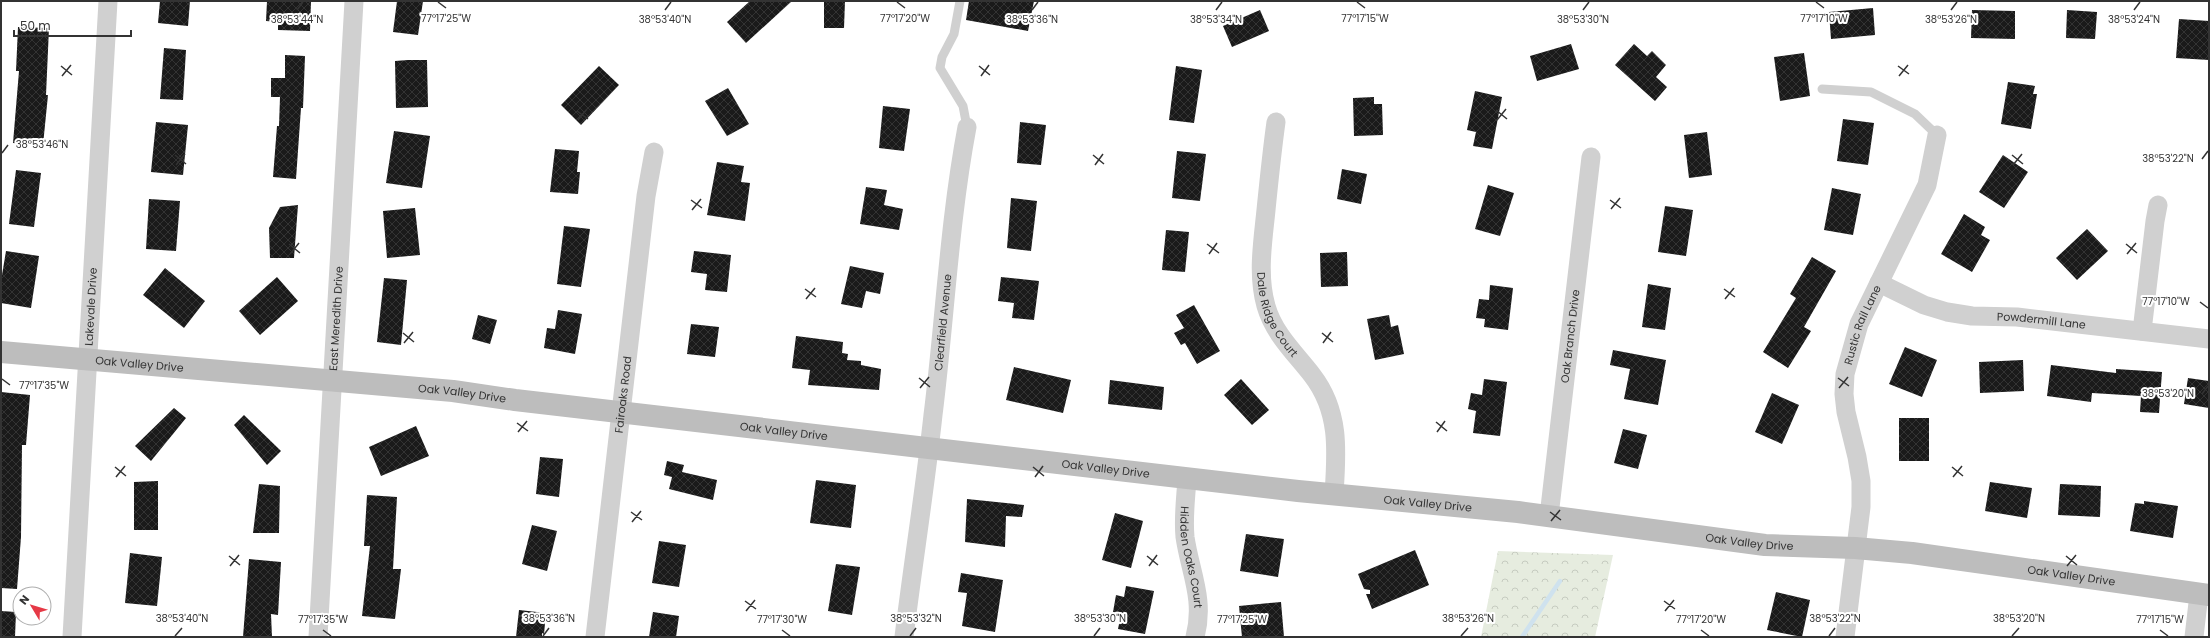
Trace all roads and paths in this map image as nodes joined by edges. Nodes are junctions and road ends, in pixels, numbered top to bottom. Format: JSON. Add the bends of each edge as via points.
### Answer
{"nodes":[{"id":1,"x":108,"y":1,"type":"edge"},
{"id":2,"x":354,"y":1,"type":"edge"},
{"id":3,"x":960,"y":1,"type":"edge"},
{"id":4,"x":1822,"y":88,"type":"dead end"},
{"id":5,"x":1276,"y":122,"type":"dead end"},
{"id":6,"x":967,"y":127,"type":"joint"},
{"id":7,"x":1936,"y":135,"type":"joint"},
{"id":8,"x":654,"y":152,"type":"dead end"},
{"id":9,"x":1591,"y":157,"type":"dead end"},
{"id":10,"x":2158,"y":205,"type":"dead end"},
{"id":11,"x":1879,"y":283,"type":"junction"},
{"id":12,"x":2142,"y":331,"type":"junction"},
{"id":13,"x":2209,"y":339,"type":"edge"},
{"id":14,"x":1,"y":352,"type":"edge"},
{"id":15,"x":88,"y":359,"type":"junction"},
{"id":16,"x":333,"y":380,"type":"junction"},
{"id":17,"x":622,"y":411,"type":"junction"},
{"id":18,"x":928,"y":446,"type":"junction"},
{"id":19,"x":1187,"y":478,"type":"junction"},
{"id":20,"x":1334,"y":494,"type":"junction"},
{"id":21,"x":1550,"y":516,"type":"junction"},
{"id":22,"x":1855,"y":548,"type":"junction"},
{"id":23,"x":2204,"y":594,"type":"edge"},
{"id":24,"x":72,"y":637,"type":"edge"},
{"id":25,"x":318,"y":637,"type":"edge"},
{"id":26,"x":595,"y":637,"type":"edge"},
{"id":27,"x":904,"y":637,"type":"edge"},
{"id":28,"x":1195,"y":637,"type":"edge"},
{"id":29,"x":1845,"y":637,"type":"edge"},
{"id":30,"x":2194,"y":637,"type":"edge"}],
"edges":[{"from":1,"to":15,"type":"street","name":"Lakevale Drive"},
{"from":2,"to":16,"type":"street","name":"East Meredith Drive"},
{"from":3,"to":6,"type":"lane","via":[[954,34],[942,57],[940,68],[963,106]]},
{"from":4,"to":7,"type":"lane","via":[[1871,92],[1915,114]]},
{"from":5,"to":20,"type":"street","name":"Dale Ridge Court","via":[[1261,260],[1262,285],[1266,306],[1274,326],[1284,343],[1313,376],[1326,397],[1334,418],[1337,438]]},
{"from":6,"to":18,"type":"street","name":"Clearfield Avenue","via":[[945,285]]},
{"from":7,"to":11,"type":"street","name":"Rustic Rail Lane","via":[[1926,185]]},
{"from":8,"to":17,"type":"street","name":"Fairoaks Road","via":[[646,196]]},
{"from":9,"to":21,"type":"street","name":"Oak Branch Drive"},
{"from":10,"to":12,"type":"street"},
{"from":11,"to":12,"type":"street","name":"Powdermill Lane","via":[[1924,305],[1947,312]]},
{"from":11,"to":22,"type":"street","name":"Rustic Rail Lane","via":[[1859,324],[1845,374],[1846,412],[1861,480],[1861,507]]},
{"from":12,"to":13,"type":"street","name":"Powdermill Lane"},
{"from":14,"to":15,"type":"street","name":"Oak Valley Drive"},
{"from":15,"to":16,"type":"street","name":"Oak Valley Drive"},
{"from":15,"to":24,"type":"street","name":"Lakevale Drive"},
{"from":16,"to":17,"type":"street","name":"Oak Valley Drive","via":[[453,390],[515,400]]},
{"from":16,"to":25,"type":"street","name":"East Meredith Drive"},
{"from":17,"to":18,"type":"street","name":"Oak Valley Drive"},
{"from":17,"to":26,"type":"street","name":"Fairoaks Road"},
{"from":18,"to":19,"type":"street","name":"Oak Valley Drive"},
{"from":18,"to":27,"type":"street","name":"Clearfield Avenue"},
{"from":19,"to":20,"type":"street","name":"Oak Valley Drive"},
{"from":19,"to":28,"type":"street","name":"Hidden Oaks Court","via":[[1185,537],[1196,582],[1198,607]]},
{"from":20,"to":21,"type":"street","name":"Oak Valley Drive"},
{"from":21,"to":22,"type":"street","name":"Oak Valley Drive","via":[[1765,545]]},
{"from":22,"to":23,"type":"street","name":"Oak Valley Drive","via":[[1971,561]]},
{"from":22,"to":29,"type":"street","name":"Rustic Rail Lane"},
{"from":23,"to":30,"type":"street"}]}
